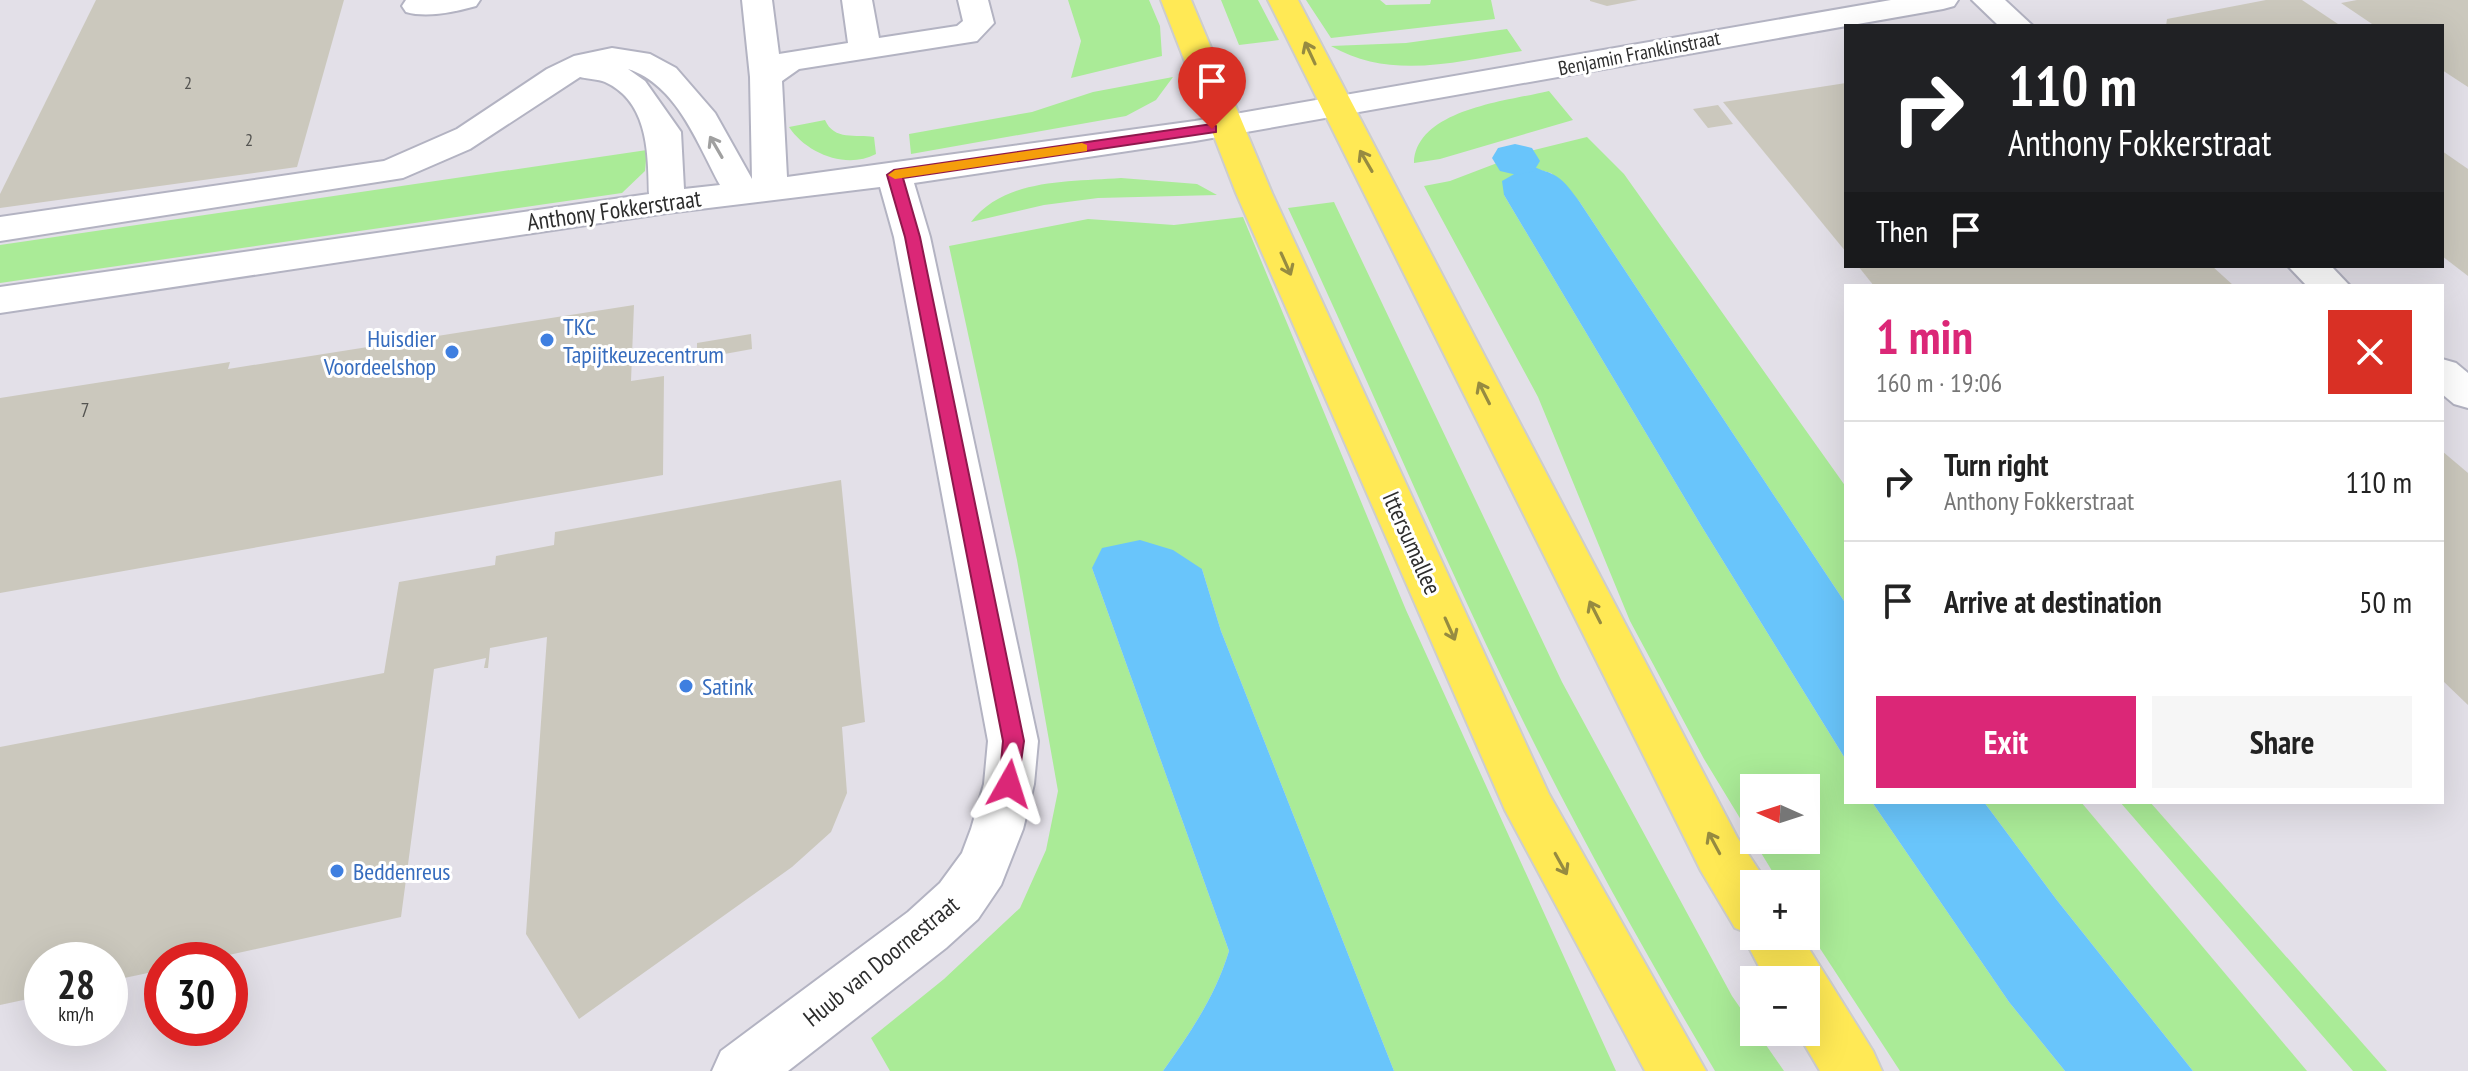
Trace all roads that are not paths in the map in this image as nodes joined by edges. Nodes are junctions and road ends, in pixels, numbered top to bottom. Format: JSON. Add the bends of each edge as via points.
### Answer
{"nodes":[{"id":1,"x":465,"y":0,"type":"edge"},
{"id":2,"x":757,"y":0,"type":"edge"},
{"id":3,"x":781,"y":0,"type":"edge"},
{"id":4,"x":857,"y":0,"type":"edge"},
{"id":5,"x":973,"y":0,"type":"edge"},
{"id":6,"x":1176,"y":0,"type":"edge"},
{"id":7,"x":1283,"y":0,"type":"edge"},
{"id":8,"x":1943,"y":0,"type":"edge"},
{"id":9,"x":1987,"y":0,"type":"edge"},
{"id":10,"x":417,"y":6,"type":"dead end"},
{"id":11,"x":2016,"y":24,"type":"edge"},
{"id":12,"x":865,"y":50,"type":"junction"},
{"id":13,"x":778,"y":69,"type":"junction"},
{"id":14,"x":567,"y":70,"type":"junction"},
{"id":15,"x":1335,"y":107,"type":"junction"},
{"id":16,"x":1228,"y":126,"type":"junction"},
{"id":17,"x":894,"y":175,"type":"junction"},
{"id":18,"x":756,"y":191,"type":"junction"},
{"id":19,"x":667,"y":202,"type":"junction"},
{"id":20,"x":0,"y":229,"type":"edge"},
{"id":21,"x":2309,"y":268,"type":"edge"},
{"id":22,"x":2329,"y":284,"type":"edge"},
{"id":23,"x":0,"y":300,"type":"edge"},
{"id":24,"x":2444,"y":375,"type":"edge"},
{"id":25,"x":2468,"y":394,"type":"edge"},
{"id":26,"x":1740,"y":888,"type":"edge"},
{"id":27,"x":1820,"y":1018,"type":"edge"},
{"id":28,"x":741,"y":1071,"type":"edge"},
{"id":29,"x":1677,"y":1071,"type":"edge"},
{"id":30,"x":1853,"y":1071,"type":"edge"}],
"edges":[{"from":1,"to":10,"type":"street"},
{"from":2,"to":13,"type":"street"},
{"from":3,"to":13,"type":"street"},
{"from":4,"to":12,"type":"street"},
{"from":5,"to":12,"type":"street","via":[[979,23],[966,34]]},
{"from":6,"to":16,"type":"main road","name":"Ittersumallee"},
{"from":15,"to":7,"type":"main road","one_way":true},
{"from":8,"to":15,"type":"street","name":"Benjamin Franklinstraat"},
{"from":9,"to":11,"type":"street"},
{"from":12,"to":13,"type":"street"},
{"from":13,"to":18,"type":"street"},
{"from":18,"to":14,"type":"street","one_way":true,"via":[[690,102],[650,64],[629,56],[601,56]]},
{"from":14,"to":19,"type":"street","via":[[614,74],[634,88],[664,132]]},
{"from":14,"to":20,"type":"street","via":[[438,153],[391,171]]},
{"from":15,"to":16,"type":"street","name":"Benjamin Franklinstraat"},
{"from":26,"to":15,"type":"main road","one_way":true,"via":[[1387,198]]},
{"from":16,"to":17,"type":"street","name":"Anthony Fokkerstraat"},
{"from":16,"to":29,"type":"main road","name":"Ittersumallee","one_way":true,"via":[[1531,810]]},
{"from":17,"to":18,"type":"street","name":"Anthony Fokkerstraat"},
{"from":17,"to":28,"type":"street","name":"Huub van Doornestraat","via":[[912,237],[1013,741],[1009,784],[982,868],[959,901]]},
{"from":18,"to":19,"type":"street","name":"Anthony Fokkerstraat"},
{"from":19,"to":23,"type":"street","name":"Anthony Fokkerstraat"},
{"from":21,"to":22,"type":"street"},
{"from":24,"to":25,"type":"street"},
{"from":27,"to":30,"type":"main road"}]}
